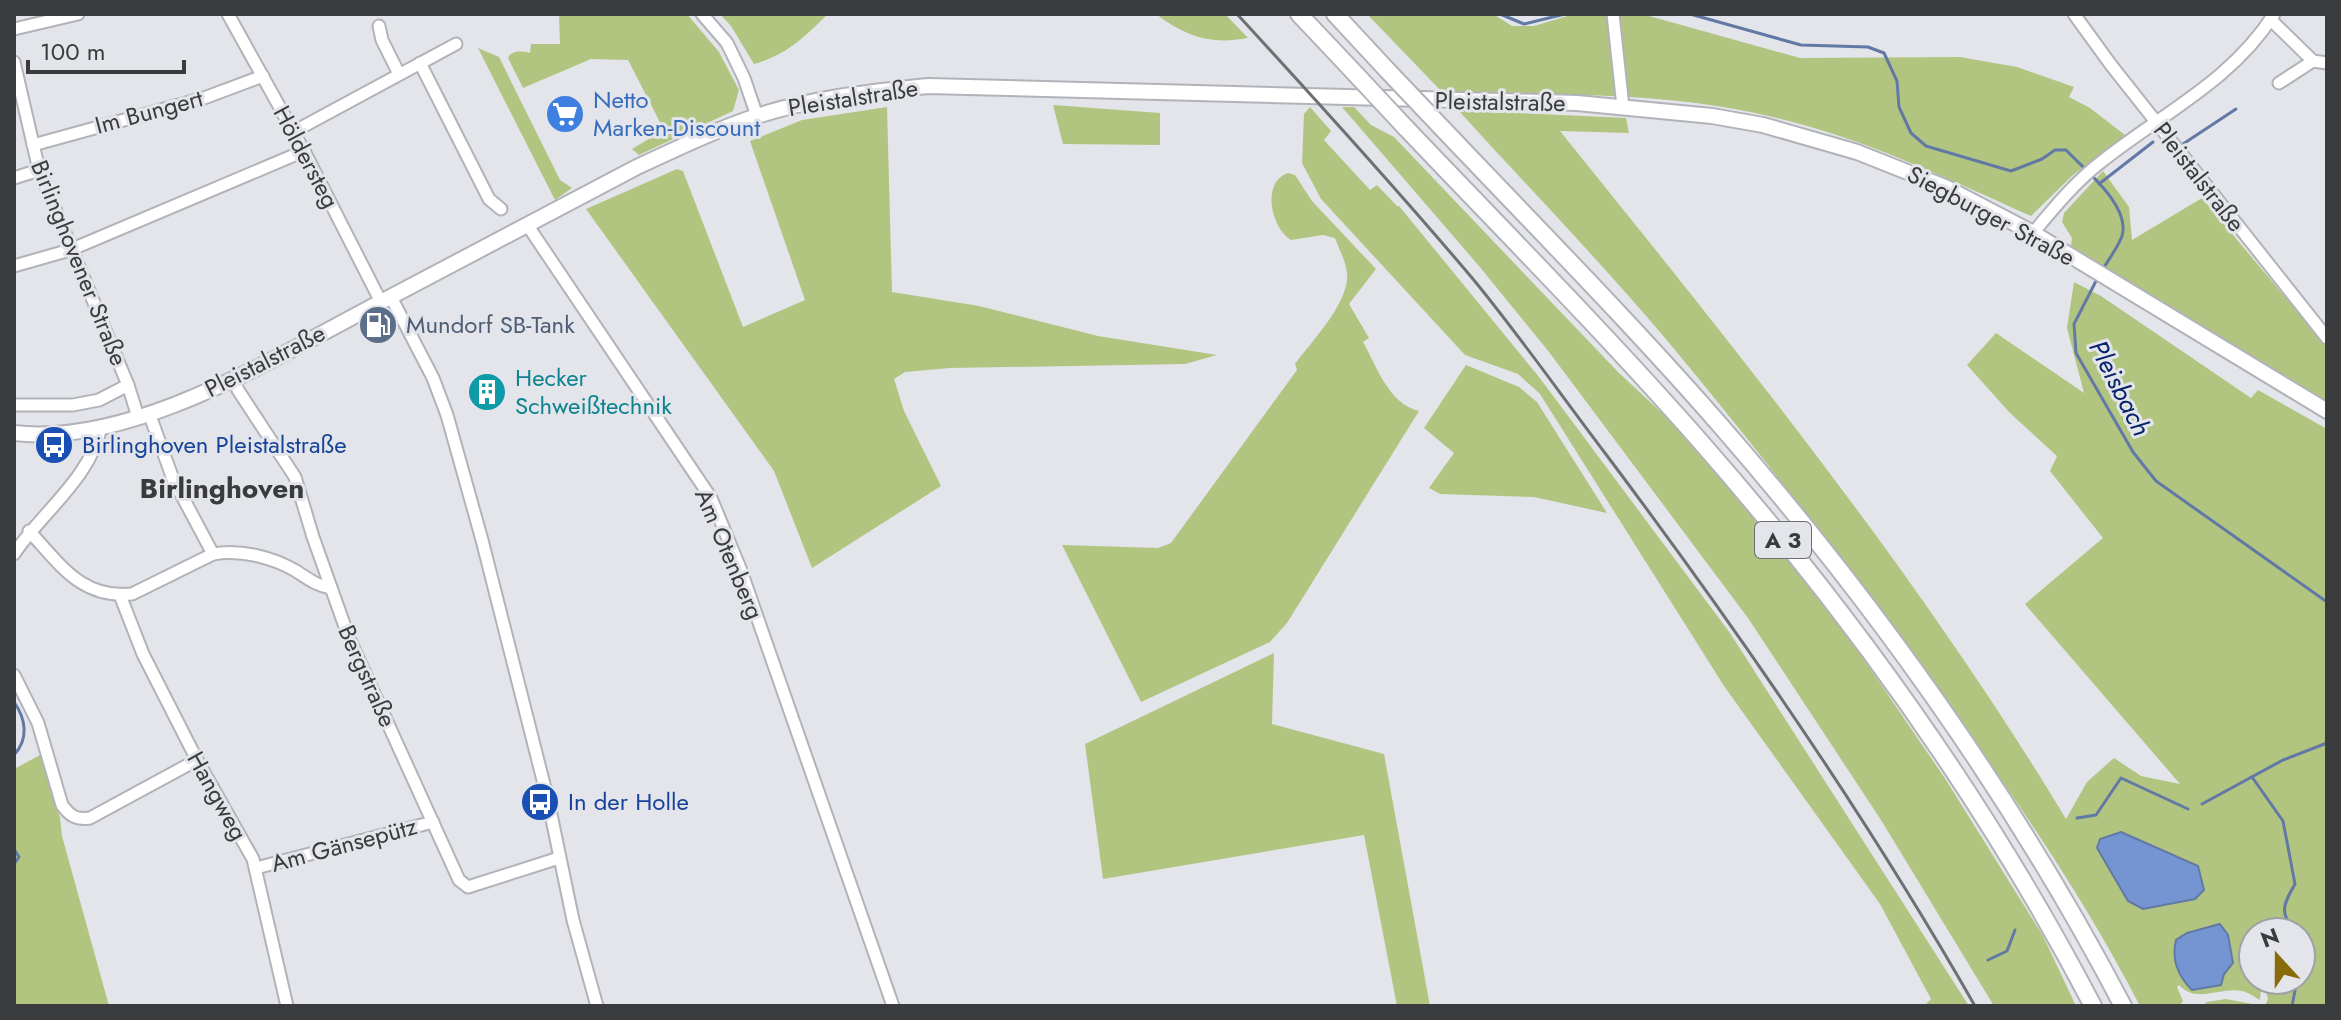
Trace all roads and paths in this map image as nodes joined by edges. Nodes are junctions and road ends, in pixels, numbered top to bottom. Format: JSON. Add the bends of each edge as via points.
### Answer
{"nodes":[{"id":1,"x":78,"y":14,"type":"edge"},
{"id":2,"x":228,"y":14,"type":"edge"},
{"id":3,"x":702,"y":14,"type":"edge"},
{"id":4,"x":1299,"y":14,"type":"edge"},
{"id":5,"x":1335,"y":14,"type":"edge"},
{"id":6,"x":1613,"y":14,"type":"edge"},
{"id":7,"x":2074,"y":14,"type":"edge"},
{"id":8,"x":2272,"y":17,"type":"edge"},
{"id":9,"x":379,"y":26,"type":"dead end"},
{"id":10,"x":14,"y":29,"type":"edge"},
{"id":11,"x":456,"y":44,"type":"dead end"},
{"id":12,"x":2313,"y":61,"type":"junction"},
{"id":13,"x":14,"y":62,"type":"edge"},
{"id":14,"x":420,"y":63,"type":"junction"},
{"id":15,"x":2327,"y":63,"type":"edge"},
{"id":16,"x":399,"y":74,"type":"junction"},
{"id":17,"x":263,"y":76,"type":"junction"},
{"id":18,"x":2279,"y":83,"type":"dead end"},
{"id":19,"x":1623,"y":107,"type":"junction"},
{"id":20,"x":757,"y":116,"type":"junction"},
{"id":21,"x":2157,"y":122,"type":"junction"},
{"id":22,"x":293,"y":132,"type":"junction"},
{"id":23,"x":33,"y":145,"type":"junction"},
{"id":24,"x":304,"y":151,"type":"junction"},
{"id":25,"x":39,"y":170,"type":"junction"},
{"id":26,"x":14,"y":178,"type":"edge"},
{"id":27,"x":501,"y":209,"type":"dead end"},
{"id":28,"x":528,"y":226,"type":"junction"},
{"id":29,"x":2033,"y":233,"type":"junction"},
{"id":30,"x":70,"y":250,"type":"junction"},
{"id":31,"x":14,"y":266,"type":"edge"},
{"id":32,"x":386,"y":299,"type":"junction"},
{"id":33,"x":2327,"y":338,"type":"edge"},
{"id":34,"x":233,"y":378,"type":"junction"},
{"id":35,"x":128,"y":385,"type":"junction"},
{"id":36,"x":14,"y":405,"type":"edge"},
{"id":37,"x":2327,"y":411,"type":"edge"},
{"id":38,"x":143,"y":415,"type":"junction"},
{"id":39,"x":101,"y":426,"type":"junction"},
{"id":40,"x":14,"y":433,"type":"edge"},
{"id":41,"x":29,"y":531,"type":"junction"},
{"id":42,"x":14,"y":554,"type":"edge"},
{"id":43,"x":213,"y":554,"type":"junction"},
{"id":44,"x":331,"y":588,"type":"junction"},
{"id":45,"x":120,"y":595,"type":"junction"},
{"id":46,"x":14,"y":675,"type":"edge"},
{"id":47,"x":197,"y":760,"type":"junction"},
{"id":48,"x":433,"y":822,"type":"junction"},
{"id":49,"x":559,"y":858,"type":"junction"},
{"id":50,"x":256,"y":868,"type":"junction"},
{"id":51,"x":287,"y":1006,"type":"edge"},
{"id":52,"x":597,"y":1006,"type":"edge"},
{"id":53,"x":893,"y":1006,"type":"edge"},
{"id":54,"x":2093,"y":1006,"type":"edge"},
{"id":55,"x":2123,"y":1006,"type":"edge"}],
"edges":[{"from":1,"to":10,"type":"street"},
{"from":2,"to":17,"type":"street","name":"Höldersteg"},
{"from":3,"to":20,"type":"street","via":[[727,43]]},
{"from":4,"to":54,"type":"highway","number":"A 3","bridge":true,"via":[[1659,395],[1769,522],[1897,693],[1992,834]]},
{"from":5,"to":55,"type":"highway","number":"A 3","bridge":true,"via":[[1719,425],[1842,574],[2015,821]]},
{"from":6,"to":19,"type":"street"},
{"from":7,"to":21,"type":"street","name":"Pleistalstraße"},
{"from":8,"to":12,"type":"street"},
{"from":8,"to":21,"type":"street","via":[[2218,78]]},
{"from":9,"to":16,"type":"street"},
{"from":11,"to":14,"type":"street"},
{"from":12,"to":15,"type":"street"},
{"from":12,"to":18,"type":"street"},
{"from":13,"to":23,"type":"street","name":"Birlinghovener Straße"},
{"from":14,"to":16,"type":"street"},
{"from":14,"to":27,"type":"street","via":[[489,199]]},
{"from":16,"to":22,"type":"street"},
{"from":17,"to":22,"type":"street","name":"Höldersteg"},
{"from":17,"to":23,"type":"street","name":"Im Bungert","via":[[204,98]]},
{"from":19,"to":20,"type":"main road","name":"Pleistalstraße","via":[[928,86],[840,96]]},
{"from":19,"to":29,"type":"main road","name":"Siegburger Straße","via":[[1763,125],[1857,152],[1945,187]]},
{"from":20,"to":28,"type":"main road","name":"Pleistalstraße","via":[[637,167]]},
{"from":21,"to":29,"type":"street","via":[[2078,181]]},
{"from":21,"to":33,"type":"street","name":"Pleistalstraße"},
{"from":22,"to":24,"type":"street","name":"Höldersteg"},
{"from":23,"to":25,"type":"street","name":"Birlinghovener Straße"},
{"from":24,"to":30,"type":"street"},
{"from":24,"to":32,"type":"street","name":"Höldersteg"},
{"from":25,"to":26,"type":"street"},
{"from":25,"to":30,"type":"street","name":"Birlinghovener Straße"},
{"from":28,"to":32,"type":"main road","name":"Pleistalstraße"},
{"from":28,"to":53,"type":"street","name":"Am Otenberg","via":[[711,498]]},
{"from":29,"to":37,"type":"main road","name":"Siegburger Straße"},
{"from":30,"to":31,"type":"street"},
{"from":30,"to":35,"type":"street","name":"Birlinghovener Straße"},
{"from":32,"to":34,"type":"main road","name":"Pleistalstraße"},
{"from":32,"to":49,"type":"street","via":[[433,378],[447,415]]},
{"from":34,"to":38,"type":"main road","name":"Pleistalstraße"},
{"from":34,"to":44,"type":"street","name":"Bergstraße","via":[[295,477]]},
{"from":35,"to":36,"type":"street","via":[[99,400],[73,405]]},
{"from":35,"to":38,"type":"street","name":"Birlinghovener Straße"},
{"from":38,"to":39,"type":"main road","name":"Pleistalstraße"},
{"from":38,"to":43,"type":"street","name":"Birlinghovener Straße"},
{"from":39,"to":40,"type":"main road","name":"Pleistalstraße","via":[[53,434]]},
{"from":39,"to":41,"type":"street","via":[[81,470]]},
{"from":41,"to":42,"type":"street"},
{"from":41,"to":45,"type":"street","via":[[79,584]]},
{"from":43,"to":44,"type":"street","via":[[253,555]]},
{"from":43,"to":45,"type":"street"},
{"from":44,"to":48,"type":"street","name":"Bergstraße"},
{"from":45,"to":47,"type":"street","name":"Hangweg","via":[[143,654]]},
{"from":46,"to":47,"type":"street","via":[[38,723],[69,815],[90,818]]},
{"from":47,"to":50,"type":"street","name":"Hangweg"},
{"from":48,"to":49,"type":"street","name":"Bergstraße","via":[[459,880],[468,887]]},
{"from":48,"to":50,"type":"street","name":"Am Gänsepütz"},
{"from":49,"to":52,"type":"street"},
{"from":50,"to":51,"type":"street","name":"Hangweg"}]}
